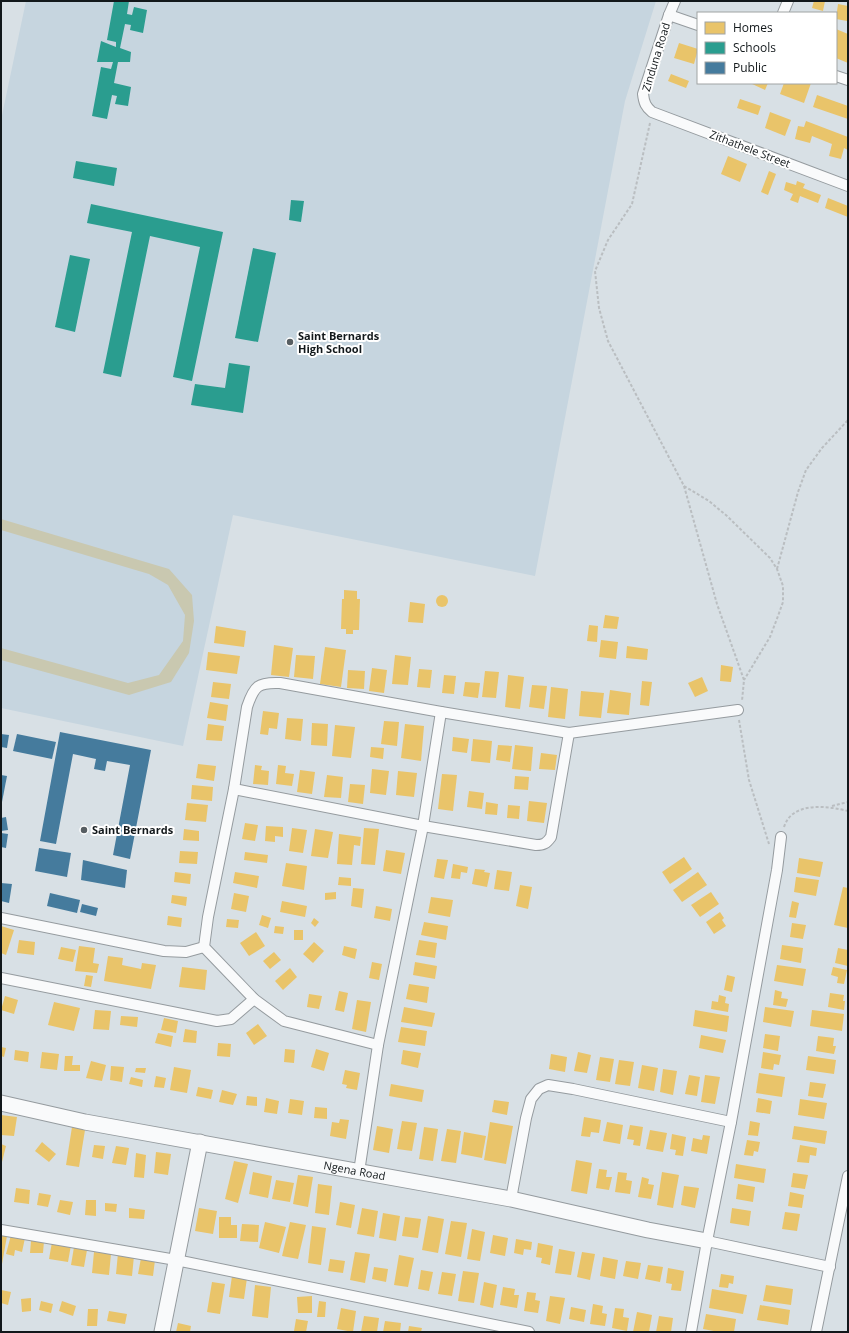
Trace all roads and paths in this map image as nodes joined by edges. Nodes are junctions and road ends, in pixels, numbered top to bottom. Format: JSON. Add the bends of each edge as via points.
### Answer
{"nodes":[{"id":1,"x":675,"y":1,"type":"edge"},
{"id":2,"x":788,"y":1,"type":"edge"},
{"id":3,"x":783,"y":12,"type":"edge"},
{"id":4,"x":669,"y":15,"type":"junction"},
{"id":5,"x":697,"y":25,"type":"edge"},
{"id":6,"x":837,"y":76,"type":"edge"},
{"id":7,"x":848,"y":80,"type":"edge"},
{"id":8,"x":652,"y":112,"type":"junction"},
{"id":9,"x":848,"y":186,"type":"edge"},
{"id":10,"x":848,"y":420,"type":"edge"},
{"id":11,"x":684,"y":486,"type":"junction"},
{"id":12,"x":777,"y":569,"type":"junction"},
{"id":13,"x":744,"y":680,"type":"junction"},
{"id":14,"x":738,"y":710,"type":"junction"},
{"id":15,"x":441,"y":712,"type":"junction"},
{"id":16,"x":569,"y":733,"type":"junction"},
{"id":17,"x":234,"y":789,"type":"junction"},
{"id":18,"x":848,"y":802,"type":"edge"},
{"id":19,"x":830,"y":807,"type":"junction"},
{"id":20,"x":848,"y":811,"type":"edge"},
{"id":21,"x":423,"y":826,"type":"junction"},
{"id":22,"x":781,"y":837,"type":"joint"},
{"id":23,"x":770,"y":847,"type":"dead end"},
{"id":24,"x":1,"y":918,"type":"edge"},
{"id":25,"x":204,"y":947,"type":"junction"},
{"id":26,"x":1,"y":978,"type":"edge"},
{"id":27,"x":254,"y":999,"type":"junction"},
{"id":28,"x":378,"y":1045,"type":"junction"},
{"id":29,"x":1,"y":1103,"type":"edge"},
{"id":30,"x":731,"y":1122,"type":"junction"},
{"id":31,"x":200,"y":1142,"type":"junction"},
{"id":32,"x":359,"y":1172,"type":"junction"},
{"id":33,"x":848,"y":1176,"type":"edge"},
{"id":34,"x":511,"y":1199,"type":"junction"},
{"id":35,"x":845,"y":1207,"type":"edge"},
{"id":36,"x":1,"y":1230,"type":"edge"},
{"id":37,"x":707,"y":1241,"type":"junction"},
{"id":38,"x":176,"y":1260,"type":"junction"},
{"id":39,"x":830,"y":1266,"type":"junction"},
{"id":40,"x":162,"y":1332,"type":"edge"},
{"id":41,"x":529,"y":1332,"type":"edge"},
{"id":42,"x":692,"y":1332,"type":"edge"},
{"id":43,"x":816,"y":1332,"type":"edge"}],
"edges":[{"from":1,"to":4,"type":"street","name":"Zinduna Road"},
{"from":2,"to":3,"type":"street"},
{"from":4,"to":5,"type":"street"},
{"from":4,"to":8,"type":"street","name":"Zinduna Road","via":[[643,94],[647,108]]},
{"from":6,"to":7,"type":"street"},
{"from":8,"to":9,"type":"street","name":"Zithathele Street"},
{"from":8,"to":11,"type":"path","via":[[632,204],[608,240],[595,271],[599,308],[608,341]]},
{"from":10,"to":12,"type":"path","via":[[806,470]]},
{"from":11,"to":12,"type":"path","via":[[709,501],[727,516],[770,558]]},
{"from":11,"to":13,"type":"path","via":[[717,604]]},
{"from":12,"to":13,"type":"path","via":[[783,586],[783,602],[770,637]]},
{"from":13,"to":14,"type":"path"},
{"from":14,"to":16,"type":"street"},
{"from":14,"to":23,"type":"path","via":[[749,780]]},
{"from":15,"to":16,"type":"street"},
{"from":15,"to":17,"type":"street","via":[[265,682],[256,687],[247,707]]},
{"from":15,"to":21,"type":"street"},
{"from":16,"to":21,"type":"street","via":[[551,837],[547,843],[536,845]]},
{"from":17,"to":21,"type":"street"},
{"from":17,"to":25,"type":"street"},
{"from":18,"to":19,"type":"path"},
{"from":19,"to":20,"type":"path"},
{"from":19,"to":22,"type":"path","via":[[806,808],[793,814],[785,822]]},
{"from":21,"to":28,"type":"street"},
{"from":22,"to":30,"type":"street"},
{"from":24,"to":25,"type":"street","via":[[164,951],[186,952]]},
{"from":25,"to":27,"type":"street"},
{"from":26,"to":27,"type":"street","via":[[217,1022],[232,1019]]},
{"from":27,"to":28,"type":"street","via":[[284,1021]]},
{"from":28,"to":32,"type":"street"},
{"from":29,"to":31,"type":"street","name":"Ngena Road","via":[[85,1122]]},
{"from":30,"to":34,"type":"street","via":[[548,1085],[539,1089],[531,1099]]},
{"from":30,"to":37,"type":"street"},
{"from":31,"to":32,"type":"street","name":"Ngena Road"},
{"from":31,"to":38,"type":"street"},
{"from":32,"to":34,"type":"street","name":"Ngena Road"},
{"from":33,"to":35,"type":"street"},
{"from":34,"to":37,"type":"street","name":"Ngena Road"},
{"from":35,"to":39,"type":"street"},
{"from":36,"to":38,"type":"street"},
{"from":37,"to":39,"type":"street"},
{"from":37,"to":42,"type":"street"},
{"from":38,"to":40,"type":"street"},
{"from":38,"to":41,"type":"street"},
{"from":39,"to":43,"type":"street"}]}
